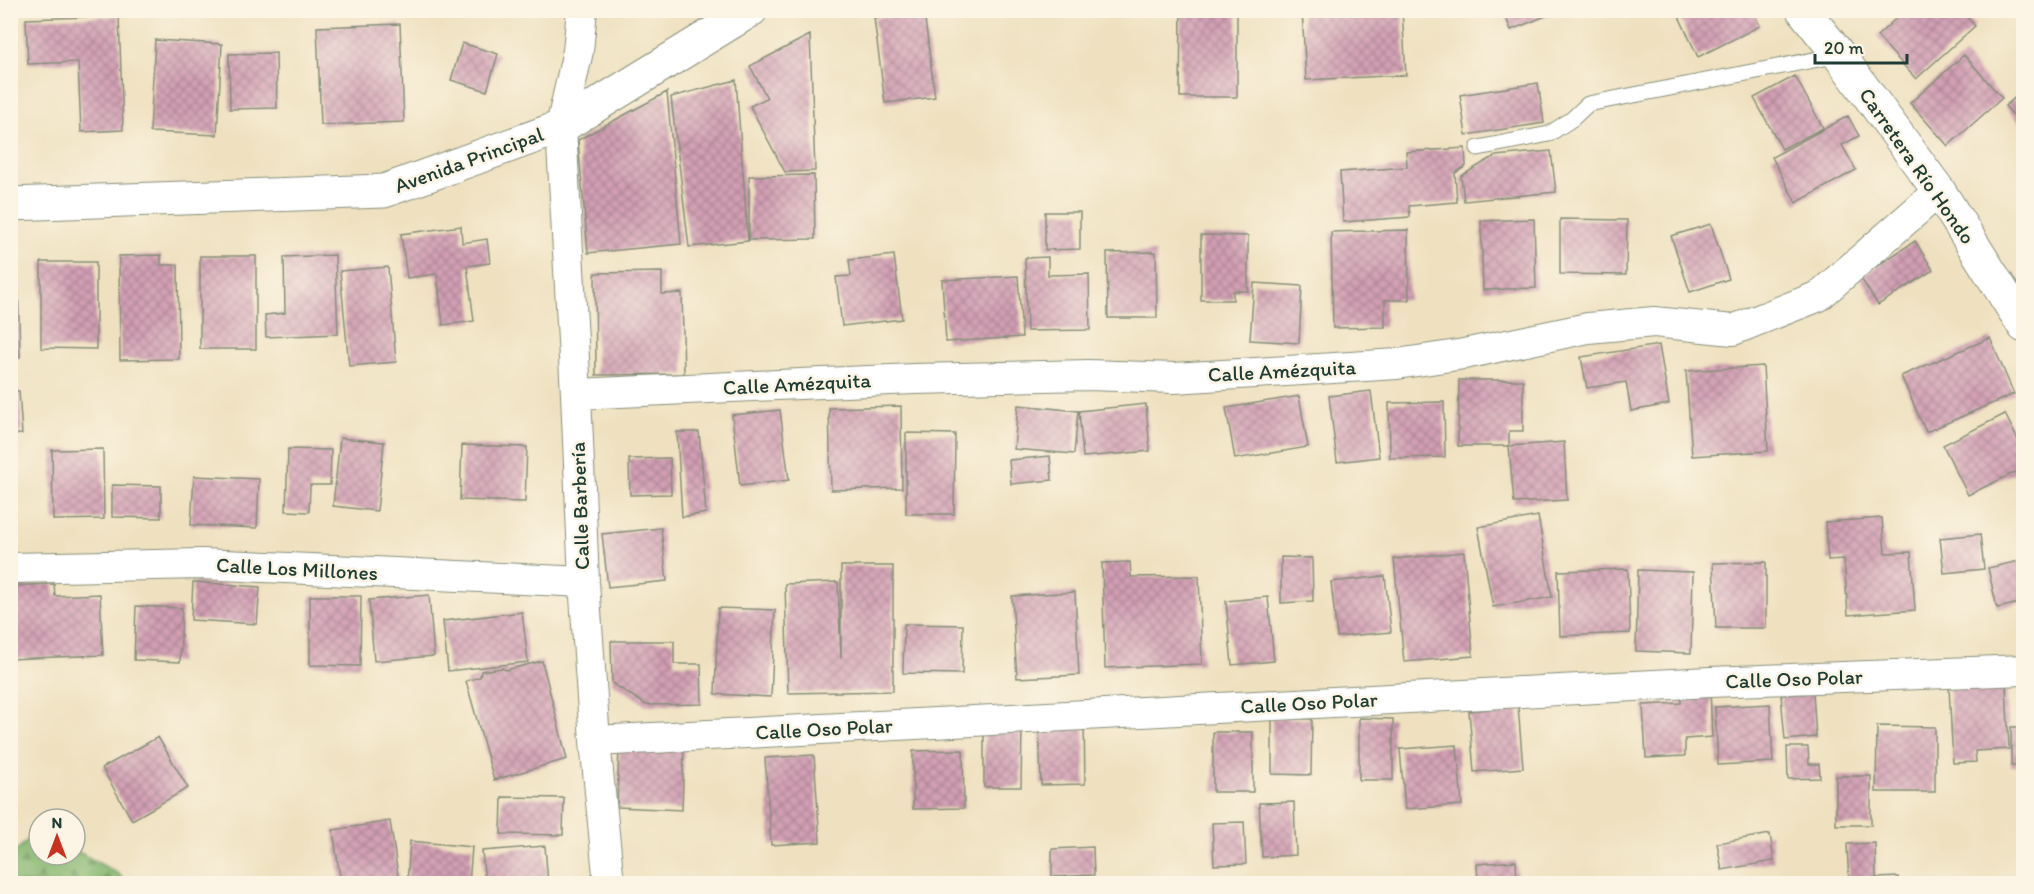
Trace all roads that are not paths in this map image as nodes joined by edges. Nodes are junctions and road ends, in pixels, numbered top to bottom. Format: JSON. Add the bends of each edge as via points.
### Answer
{"nodes":[{"id":1,"x":582,"y":10,"type":"edge"},
{"id":2,"x":751,"y":10,"type":"edge"},
{"id":3,"x":1803,"y":10,"type":"edge"},
{"id":4,"x":1839,"y":55,"type":"junction"},
{"id":5,"x":561,"y":127,"type":"junction"},
{"id":6,"x":1478,"y":148,"type":"dead end"},
{"id":7,"x":1939,"y":191,"type":"junction"},
{"id":8,"x":10,"y":204,"type":"edge"},
{"id":9,"x":2024,"y":326,"type":"edge"},
{"id":10,"x":576,"y":394,"type":"junction"},
{"id":11,"x":10,"y":568,"type":"edge"},
{"id":12,"x":584,"y":582,"type":"junction"},
{"id":13,"x":2024,"y":670,"type":"edge"},
{"id":14,"x":595,"y":741,"type":"junction"},
{"id":15,"x":609,"y":884,"type":"edge"}],
"edges":[{"from":1,"to":5,"type":"street","name":"Calle Barbería","via":[[578,51]]},
{"from":2,"to":5,"type":"street","name":"Avenida Principal"},
{"from":3,"to":4,"type":"street","name":"Carretera Río Hondo"},
{"from":4,"to":6,"type":"lane","via":[[1587,104],[1549,134]]},
{"from":4,"to":7,"type":"street","name":"Carretera Río Hondo"},
{"from":5,"to":8,"type":"street","name":"Avenida Principal","via":[[384,191]]},
{"from":5,"to":10,"type":"street","name":"Calle Barbería"},
{"from":7,"to":9,"type":"street","name":"Carretera Río Hondo"},
{"from":7,"to":10,"type":"street","name":"Calle Amézquita","via":[[1819,296],[1733,330],[1654,322],[1587,328],[1397,364],[1174,378],[1089,375],[914,379]]},
{"from":10,"to":12,"type":"street","name":"Calle Barbería"},
{"from":11,"to":12,"type":"street","name":"Calle Los Millones","via":[[202,564]]},
{"from":12,"to":14,"type":"street","name":"Calle Barbería"},
{"from":13,"to":14,"type":"street","name":"Calle Oso Polar","via":[[1710,682]]},
{"from":14,"to":15,"type":"street","name":"Calle Barbería"}]}
